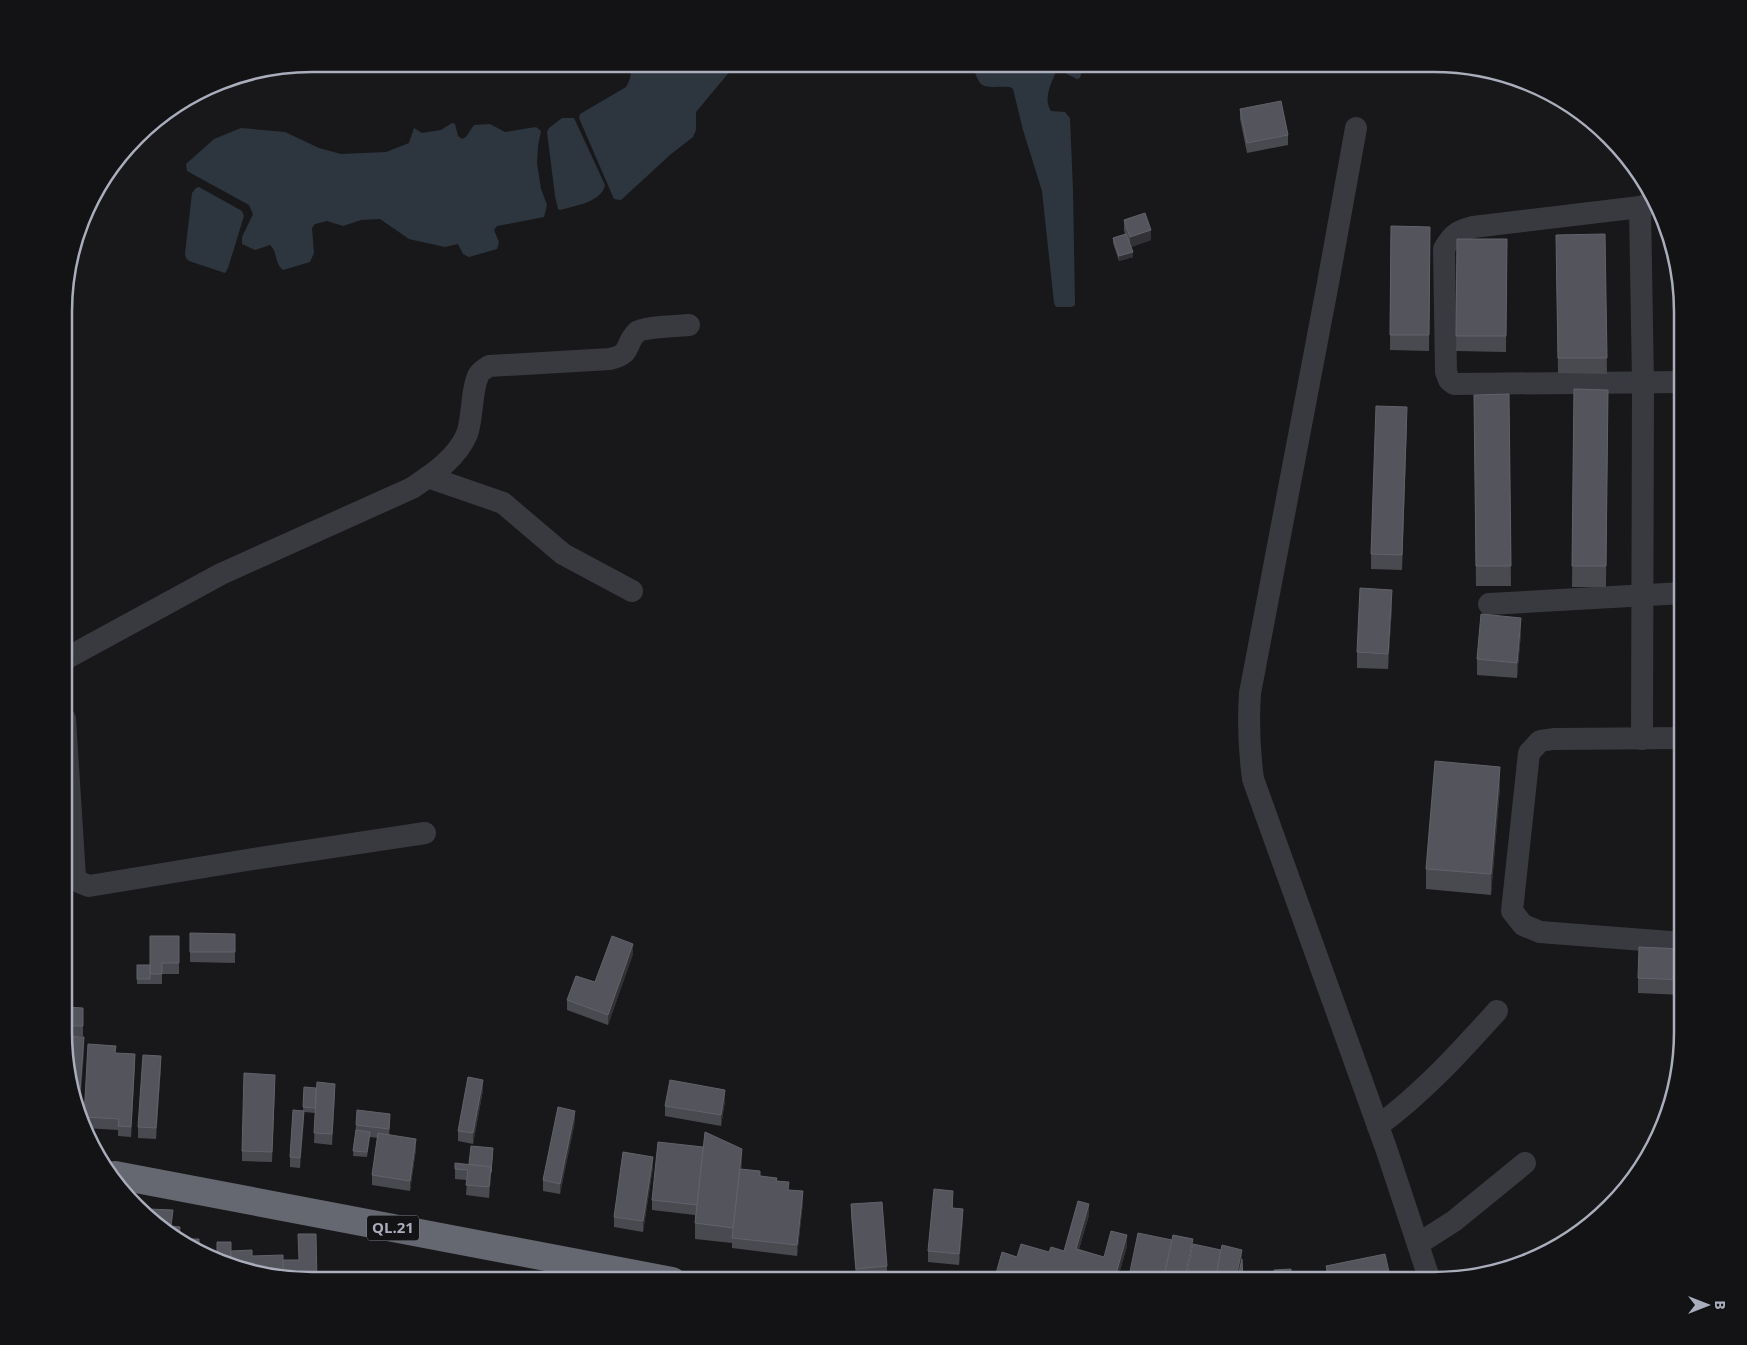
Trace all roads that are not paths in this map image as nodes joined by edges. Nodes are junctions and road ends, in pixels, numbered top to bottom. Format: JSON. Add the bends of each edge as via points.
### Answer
{"nodes":[{"id":1,"x":1356,"y":128,"type":"dead end"},
{"id":2,"x":1649,"y":205,"type":"edge"},
{"id":3,"x":689,"y":325,"type":"dead end"},
{"id":4,"x":1674,"y":382,"type":"edge"},
{"id":5,"x":1642,"y":383,"type":"junction"},
{"id":6,"x":428,"y":477,"type":"junction"},
{"id":7,"x":632,"y":591,"type":"dead end"},
{"id":8,"x":1674,"y":594,"type":"edge"},
{"id":9,"x":1642,"y":596,"type":"junction"},
{"id":10,"x":1489,"y":604,"type":"dead end"},
{"id":11,"x":72,"y":655,"type":"edge"},
{"id":12,"x":1674,"y":738,"type":"edge"},
{"id":13,"x":1642,"y":739,"type":"junction"},
{"id":14,"x":72,"y":830,"type":"edge"},
{"id":15,"x":425,"y":833,"type":"dead end"},
{"id":16,"x":1674,"y":942,"type":"edge"},
{"id":17,"x":1497,"y":1011,"type":"dead end"},
{"id":18,"x":1378,"y":1126,"type":"junction"},
{"id":19,"x":1524,"y":1163,"type":"dead end"},
{"id":20,"x":120,"y":1176,"type":"edge"},
{"id":21,"x":1418,"y":1244,"type":"junction"},
{"id":22,"x":625,"y":1272,"type":"edge"},
{"id":23,"x":1427,"y":1272,"type":"edge"}],
"edges":[{"from":1,"to":18,"type":"street","via":[[1250,693],[1248,723],[1253,779]]},
{"from":2,"to":5,"type":"street"},
{"from":2,"to":5,"type":"street","via":[[1473,227],[1460,230],[1444,249],[1446,372],[1454,384]]},
{"from":3,"to":6,"type":"street","via":[[641,330],[633,337],[625,353],[610,360],[489,366],[478,376],[467,433],[445,464]]},
{"from":4,"to":5,"type":"street"},
{"from":5,"to":9,"type":"street"},
{"from":6,"to":7,"type":"street","via":[[503,503],[563,554]]},
{"from":6,"to":11,"type":"street","via":[[412,488],[221,574]]},
{"from":8,"to":9,"type":"street"},
{"from":9,"to":10,"type":"street"},
{"from":9,"to":13,"type":"street"},
{"from":12,"to":13,"type":"street"},
{"from":13,"to":16,"type":"street","via":[[1553,739],[1540,742],[1529,753],[1512,911],[1523,925],[1540,932]]},
{"from":14,"to":15,"type":"street","via":[[75,877],[89,886]]},
{"from":17,"to":18,"type":"street","via":[[1439,1075]]},
{"from":18,"to":21,"type":"street"},
{"from":19,"to":21,"type":"street","via":[[1454,1221]]},
{"from":20,"to":22,"type":"highway","number":"QL.21"},
{"from":21,"to":23,"type":"street"}]}
